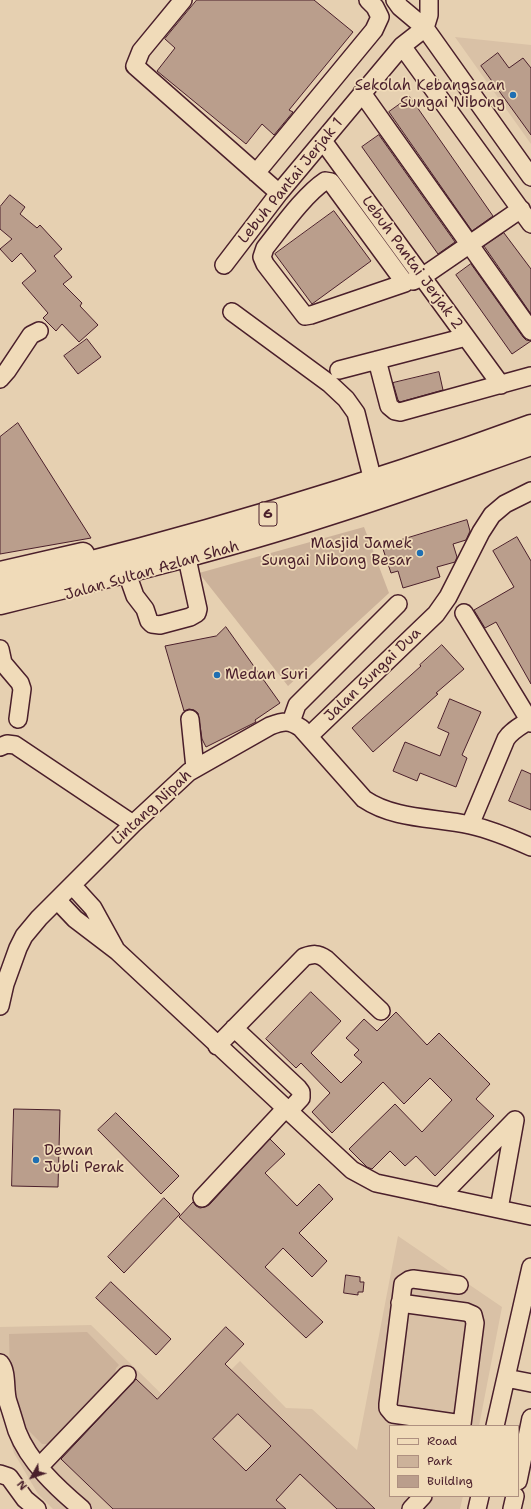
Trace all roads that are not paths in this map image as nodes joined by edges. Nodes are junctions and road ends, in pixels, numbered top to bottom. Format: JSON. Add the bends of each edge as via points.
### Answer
{"nodes":[{"id":1,"x":183,"y":0,"type":"edge"},
{"id":2,"x":368,"y":0,"type":"edge"},
{"id":3,"x":395,"y":0,"type":"edge"},
{"id":4,"x":429,"y":0,"type":"edge"},
{"id":5,"x":425,"y":28,"type":"junction"},
{"id":6,"x":402,"y":46,"type":"junction"},
{"id":7,"x":362,"y":93,"type":"junction"},
{"id":8,"x":323,"y":141,"type":"junction"},
{"id":9,"x":256,"y":173,"type":"junction"},
{"id":10,"x":531,"y":177,"type":"edge"},
{"id":11,"x":279,"y":193,"type":"junction"},
{"id":12,"x":521,"y":209,"type":"junction"},
{"id":13,"x":531,"y":224,"type":"edge"},
{"id":14,"x":470,"y":245,"type":"junction"},
{"id":15,"x":224,"y":265,"type":"dead end"},
{"id":16,"x":422,"y":277,"type":"junction"},
{"id":17,"x":405,"y":283,"type":"junction"},
{"id":18,"x":232,"y":312,"type":"dead end"},
{"id":19,"x":39,"y":331,"type":"dead end"},
{"id":20,"x":531,"y":331,"type":"edge"},
{"id":21,"x":466,"y":336,"type":"junction"},
{"id":22,"x":377,"y":360,"type":"junction"},
{"id":23,"x":339,"y":370,"type":"dead end"},
{"id":24,"x":531,"y":376,"type":"edge"},
{"id":25,"x":0,"y":379,"type":"edge"},
{"id":26,"x":501,"y":385,"type":"junction"},
{"id":27,"x":531,"y":417,"type":"edge"},
{"id":28,"x":531,"y":426,"type":"edge"},
{"id":29,"x":531,"y":444,"type":"edge"},
{"id":30,"x":531,"y":451,"type":"edge"},
{"id":31,"x":371,"y":473,"type":"junction"},
{"id":32,"x":531,"y":491,"type":"edge"},
{"id":33,"x":188,"y":563,"type":"junction"},
{"id":34,"x":0,"y":573,"type":"edge"},
{"id":35,"x":129,"y":579,"type":"junction"},
{"id":36,"x":0,"y":585,"type":"edge"},
{"id":37,"x":0,"y":603,"type":"edge"},
{"id":38,"x":398,"y":604,"type":"dead end"},
{"id":39,"x":0,"y":611,"type":"edge"},
{"id":40,"x":464,"y":613,"type":"dead end"},
{"id":41,"x":0,"y":649,"type":"edge"},
{"id":42,"x":18,"y":719,"type":"dead end"},
{"id":43,"x":190,"y":719,"type":"dead end"},
{"id":44,"x":291,"y":722,"type":"junction"},
{"id":45,"x":530,"y":722,"type":"edge"},
{"id":46,"x":309,"y":736,"type":"junction"},
{"id":47,"x":0,"y":747,"type":"edge"},
{"id":48,"x":195,"y":768,"type":"junction"},
{"id":49,"x":133,"y":824,"type":"junction"},
{"id":50,"x":470,"y":825,"type":"junction"},
{"id":51,"x":531,"y":847,"type":"edge"},
{"id":52,"x":72,"y":885,"type":"junction"},
{"id":53,"x":57,"y":900,"type":"junction"},
{"id":54,"x":117,"y":952,"type":"junction"},
{"id":55,"x":0,"y":1006,"type":"edge"},
{"id":56,"x":381,"y":1012,"type":"dead end"},
{"id":57,"x":234,"y":1028,"type":"junction"},
{"id":58,"x":217,"y":1046,"type":"junction"},
{"id":59,"x":287,"y":1110,"type":"junction"},
{"id":60,"x":440,"y":1197,"type":"junction"},
{"id":61,"x":202,"y":1198,"type":"dead end"},
{"id":62,"x":499,"y":1210,"type":"junction"},
{"id":63,"x":531,"y":1216,"type":"edge"},
{"id":64,"x":531,"y":1268,"type":"edge"},
{"id":65,"x":459,"y":1285,"type":"dead end"},
{"id":66,"x":400,"y":1303,"type":"junction"},
{"id":67,"x":0,"y":1363,"type":"edge"},
{"id":68,"x":127,"y":1375,"type":"dead end"},
{"id":69,"x":506,"y":1378,"type":"junction"},
{"id":70,"x":531,"y":1383,"type":"edge"},
{"id":71,"x":531,"y":1418,"type":"edge"},
{"id":72,"x":466,"y":1425,"type":"edge"},
{"id":73,"x":495,"y":1425,"type":"edge"},
{"id":74,"x":40,"y":1467,"type":"junction"},
{"id":75,"x":0,"y":1474,"type":"edge"},
{"id":76,"x":519,"y":1476,"type":"edge"},
{"id":77,"x":422,"y":1497,"type":"edge"},
{"id":78,"x":480,"y":1497,"type":"edge"},
{"id":79,"x":515,"y":1497,"type":"edge"},
{"id":80,"x":37,"y":1509,"type":"edge"},
{"id":81,"x":82,"y":1509,"type":"edge"},
{"id":82,"x":411,"y":1509,"type":"edge"},
{"id":83,"x":477,"y":1509,"type":"edge"},
{"id":84,"x":512,"y":1509,"type":"edge"}],
"edges":[{"from":1,"to":9,"type":"street","via":[[141,51],[135,66]]},
{"from":2,"to":9,"type":"street","via":[[380,18],[374,30]]},
{"from":3,"to":5,"type":"street"},
{"from":4,"to":5,"type":"street","via":[[429,15]]},
{"from":5,"to":6,"type":"street","name":"Lebuh Pantai Jerjak 1"},
{"from":5,"to":10,"type":"street"},
{"from":6,"to":7,"type":"street","name":"Lebuh Pantai Jerjak 1"},
{"from":6,"to":12,"type":"street"},
{"from":7,"to":8,"type":"street","name":"Lebuh Pantai Jerjak 1"},
{"from":7,"to":14,"type":"street"},
{"from":8,"to":11,"type":"street","name":"Lebuh Pantai Jerjak 1"},
{"from":8,"to":16,"type":"street","name":"Lebuh Pantai Jerjak 2"},
{"from":9,"to":11,"type":"street"},
{"from":11,"to":15,"type":"street","name":"Lebuh Pantai Jerjak 1"},
{"from":12,"to":13,"type":"street"},
{"from":12,"to":14,"type":"street"},
{"from":14,"to":16,"type":"street"},
{"from":14,"to":20,"type":"street"},
{"from":16,"to":17,"type":"street"},
{"from":16,"to":21,"type":"street","name":"Lebuh Pantai Jerjak 2"},
{"from":17,"to":17,"type":"street","via":[[305,316],[262,257],[265,248],[308,196],[325,181],[331,182]]},
{"from":18,"to":31,"type":"street","via":[[330,384],[346,399],[356,413]]},
{"from":19,"to":25,"type":"street","via":[[31,335]]},
{"from":21,"to":22,"type":"street"},
{"from":21,"to":26,"type":"street","name":"Lebuh Pantai Jerjak 2"},
{"from":22,"to":23,"type":"street"},
{"from":22,"to":26,"type":"street","via":[[389,406],[394,411],[400,412]]},
{"from":24,"to":26,"type":"street"},
{"from":27,"to":31,"type":"main road","name":"Jalan Sultan Azlan Shah","number":"6"},
{"from":28,"to":36,"type":"main road","name":"Jalan Sultan Azlan Shah","number":"6","via":[[446,457],[263,516]]},
{"from":29,"to":37,"type":"main road","name":"Jalan Sultan Azlan Shah","number":"6","via":[[268,533],[155,565]]},
{"from":30,"to":33,"type":"main road","name":"Jalan Sultan Azlan Shah","number":"6","via":[[450,480]]},
{"from":31,"to":34,"type":"main road","name":"Jalan Sultan Azlan Shah","number":"6","via":[[324,490],[198,527]]},
{"from":32,"to":46,"type":"street","name":"Jalan Sungai Dua","via":[[505,504],[492,515],[448,597],[436,614]]},
{"from":33,"to":35,"type":"main road","name":"Jalan Sultan Azlan Shah","number":"6"},
{"from":33,"to":35,"type":"street","via":[[198,609],[190,617],[160,625],[152,624],[135,596]]},
{"from":35,"to":39,"type":"main road","name":"Jalan Sultan Azlan Shah","number":"6"},
{"from":38,"to":44,"type":"street","via":[[297,706]]},
{"from":40,"to":45,"type":"street"},
{"from":41,"to":42,"type":"street","via":[[4,663],[20,682],[22,689]]},
{"from":43,"to":48,"type":"street"},
{"from":44,"to":46,"type":"street","via":[[302,728]]},
{"from":44,"to":48,"type":"street","name":"Lintang Nipah","via":[[270,726]]},
{"from":45,"to":50,"type":"street","via":[[510,733],[506,739]]},
{"from":46,"to":50,"type":"street","via":[[364,798],[375,806],[398,813]]},
{"from":47,"to":49,"type":"street","via":[[7,744],[15,745]]},
{"from":48,"to":49,"type":"street","name":"Lintang Nipah"},
{"from":49,"to":52,"type":"street","name":"Lintang Nipah"},
{"from":50,"to":51,"type":"street","via":[[502,834]]},
{"from":52,"to":53,"type":"street","name":"Lintang Nipah"},
{"from":52,"to":54,"type":"street","via":[[93,908]]},
{"from":53,"to":54,"type":"street","via":[[75,919]]},
{"from":53,"to":55,"type":"street","name":"Lintang Nipah","via":[[24,936],[9,970]]},
{"from":54,"to":58,"type":"street"},
{"from":56,"to":57,"type":"street","via":[[326,959],[320,954],[312,954],[304,957]]},
{"from":57,"to":58,"type":"street"},
{"from":57,"to":59,"type":"street","via":[[301,1092],[301,1098]]},
{"from":58,"to":59,"type":"street"},
{"from":59,"to":60,"type":"street","via":[[364,1178]]},
{"from":59,"to":61,"type":"street"},
{"from":60,"to":62,"type":"street"},
{"from":60,"to":62,"type":"street","via":[[515,1120]]},
{"from":62,"to":63,"type":"street"},
{"from":64,"to":69,"type":"street"},
{"from":65,"to":66,"type":"street","via":[[409,1280],[403,1284]]},
{"from":66,"to":72,"type":"street","via":[[466,1312],[475,1319]]},
{"from":66,"to":72,"type":"street","via":[[388,1404],[390,1412]]},
{"from":67,"to":74,"type":"street","via":[[7,1398],[18,1432]]},
{"from":68,"to":74,"type":"street"},
{"from":69,"to":70,"type":"street"},
{"from":69,"to":73,"type":"street"},
{"from":71,"to":76,"type":"street"},
{"from":74,"to":81,"type":"street"},
{"from":75,"to":80,"type":"street","via":[[9,1477],[25,1499]]},
{"from":77,"to":82,"type":"street"},
{"from":78,"to":83,"type":"street"},
{"from":79,"to":84,"type":"street"}]}
